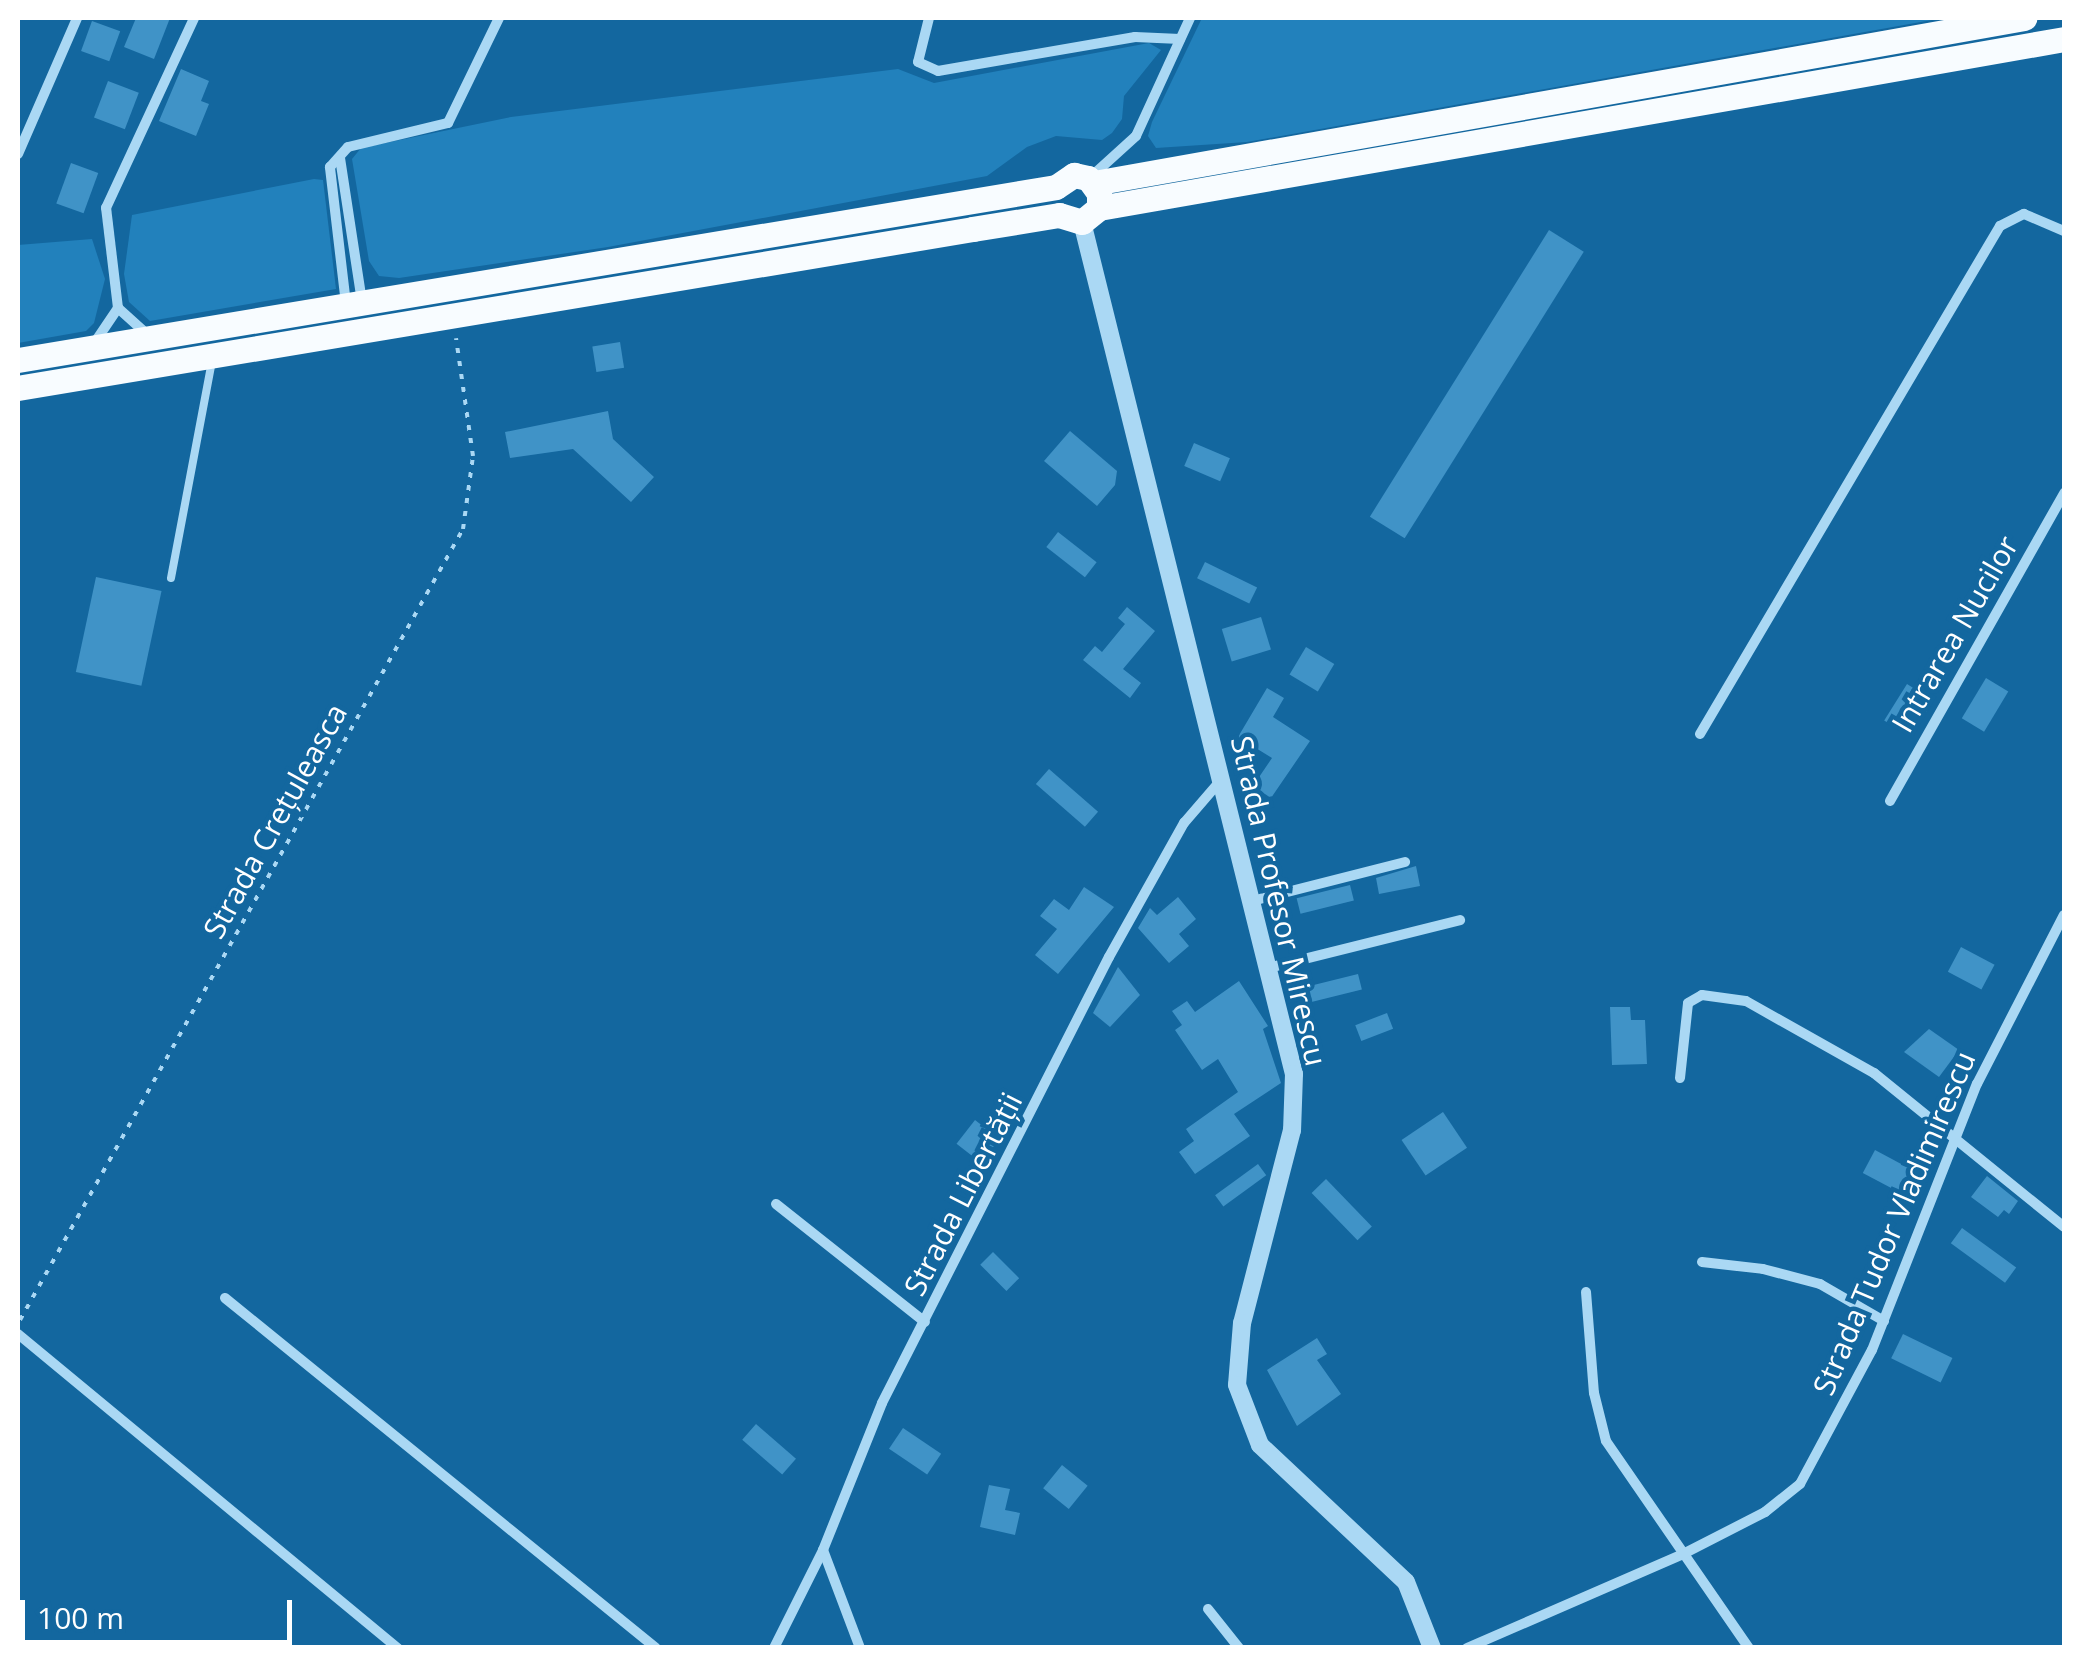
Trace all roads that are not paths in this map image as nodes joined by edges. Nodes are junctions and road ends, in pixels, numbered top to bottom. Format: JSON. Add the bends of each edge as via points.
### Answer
{"nodes":[{"id":1,"x":78,"y":18,"type":"edge"},
{"id":2,"x":194,"y":18,"type":"edge"},
{"id":3,"x":499,"y":18,"type":"edge"},
{"id":4,"x":929,"y":18,"type":"edge"},
{"id":5,"x":1190,"y":18,"type":"edge"},
{"id":6,"x":2024,"y":18,"type":"edge"},
{"id":7,"x":1180,"y":38,"type":"junction"},
{"id":8,"x":2064,"y":39,"type":"edge"},
{"id":9,"x":18,"y":154,"type":"edge"},
{"id":10,"x":1084,"y":201,"type":"junction"},
{"id":11,"x":2064,"y":231,"type":"edge"},
{"id":12,"x":354,"y":302,"type":"junction"},
{"id":13,"x":118,"y":308,"type":"junction"},
{"id":14,"x":150,"y":338,"type":"junction"},
{"id":15,"x":91,"y":348,"type":"junction"},
{"id":16,"x":213,"y":356,"type":"junction"},
{"id":17,"x":18,"y":360,"type":"edge"},
{"id":18,"x":18,"y":388,"type":"edge"},
{"id":19,"x":2064,"y":493,"type":"edge"},
{"id":20,"x":171,"y":578,"type":"dead end"},
{"id":21,"x":1700,"y":734,"type":"dead end"},
{"id":22,"x":1222,"y":778,"type":"junction"},
{"id":23,"x":1890,"y":800,"type":"dead end"},
{"id":24,"x":1406,"y":862,"type":"dead end"},
{"id":25,"x":1252,"y":902,"type":"junction"},
{"id":26,"x":2064,"y":914,"type":"edge"},
{"id":27,"x":1460,"y":920,"type":"dead end"},
{"id":28,"x":1268,"y":968,"type":"junction"},
{"id":29,"x":1680,"y":1078,"type":"dead end"},
{"id":30,"x":1956,"y":1144,"type":"junction"},
{"id":31,"x":776,"y":1204,"type":"dead end"},
{"id":32,"x":2062,"y":1220,"type":"edge"},
{"id":33,"x":1702,"y":1262,"type":"dead end"},
{"id":34,"x":1586,"y":1292,"type":"dead end"},
{"id":35,"x":225,"y":1298,"type":"dead end"},
{"id":36,"x":1884,"y":1321,"type":"junction"},
{"id":37,"x":926,"y":1322,"type":"junction"},
{"id":38,"x":18,"y":1334,"type":"edge"},
{"id":39,"x":822,"y":1550,"type":"junction"},
{"id":40,"x":1685,"y":1553,"type":"junction"},
{"id":41,"x":1208,"y":1609,"type":"dead end"},
{"id":42,"x":398,"y":1648,"type":"edge"},
{"id":43,"x":656,"y":1648,"type":"edge"},
{"id":44,"x":774,"y":1648,"type":"edge"},
{"id":45,"x":860,"y":1648,"type":"edge"},
{"id":46,"x":1239,"y":1648,"type":"edge"},
{"id":47,"x":1432,"y":1648,"type":"edge"},
{"id":48,"x":1467,"y":1648,"type":"edge"},
{"id":49,"x":1749,"y":1648,"type":"edge"}],
"edges":[{"from":1,"to":9,"type":"street"},
{"from":2,"to":13,"type":"street","via":[[106,208]]},
{"from":3,"to":12,"type":"street","via":[[448,123],[358,144],[340,158]]},
{"from":4,"to":7,"type":"street","via":[[918,62],[938,71],[1135,37]]},
{"from":5,"to":7,"type":"street"},
{"from":6,"to":10,"type":"main road"},
{"from":7,"to":10,"type":"street","via":[[1136,136]]},
{"from":8,"to":10,"type":"main road"},
{"from":10,"to":12,"type":"main road","via":[[1068,177],[1056,187]]},
{"from":10,"to":16,"type":"main road"},
{"from":10,"to":22,"type":"street","name":"Strada Profesor Mirescu"},
{"from":11,"to":21,"type":"street","via":[[2024,214],[2000,226]]},
{"from":12,"to":14,"type":"main road"},
{"from":13,"to":14,"type":"street"},
{"from":13,"to":15,"type":"street"},
{"from":14,"to":15,"type":"main road"},
{"from":15,"to":17,"type":"main road"},
{"from":16,"to":18,"type":"main road"},
{"from":16,"to":20,"type":"lane"},
{"from":19,"to":23,"type":"street","name":"Intrarea Nucilor"},
{"from":22,"to":25,"type":"street","name":"Strada Profesor Mirescu"},
{"from":22,"to":37,"type":"street","name":"Strada Libertății","via":[[1184,822],[1149,883]]},
{"from":24,"to":25,"type":"street"},
{"from":25,"to":28,"type":"street","name":"Strada Profesor Mirescu"},
{"from":26,"to":30,"type":"street","name":"Strada Tudor Vladimirescu","via":[[1984,1069]]},
{"from":27,"to":28,"type":"street"},
{"from":28,"to":47,"type":"street","name":"Strada Profesor Mirescu","via":[[1295,1101],[1242,1323],[1237,1385],[1260,1445],[1406,1582]]},
{"from":29,"to":30,"type":"street","via":[[1688,1002],[1702,994],[1729,996],[1874,1073]]},
{"from":30,"to":32,"type":"street"},
{"from":30,"to":36,"type":"street","name":"Strada Tudor Vladimirescu"},
{"from":31,"to":37,"type":"street"},
{"from":33,"to":36,"type":"street","via":[[1820,1284]]},
{"from":34,"to":40,"type":"street","via":[[1594,1392],[1606,1441]]},
{"from":35,"to":43,"type":"street"},
{"from":36,"to":40,"type":"street","name":"Strada Tudor Vladimirescu","via":[[1800,1484],[1766,1512]]},
{"from":37,"to":39,"type":"street","name":"Strada Libertății","via":[[882,1403]]},
{"from":38,"to":42,"type":"street"},
{"from":39,"to":44,"type":"street","name":"Strada Libertății"},
{"from":39,"to":45,"type":"street"},
{"from":40,"to":48,"type":"street","name":"Strada Tudor Vladimirescu"},
{"from":40,"to":49,"type":"street"},
{"from":41,"to":46,"type":"street"}]}
